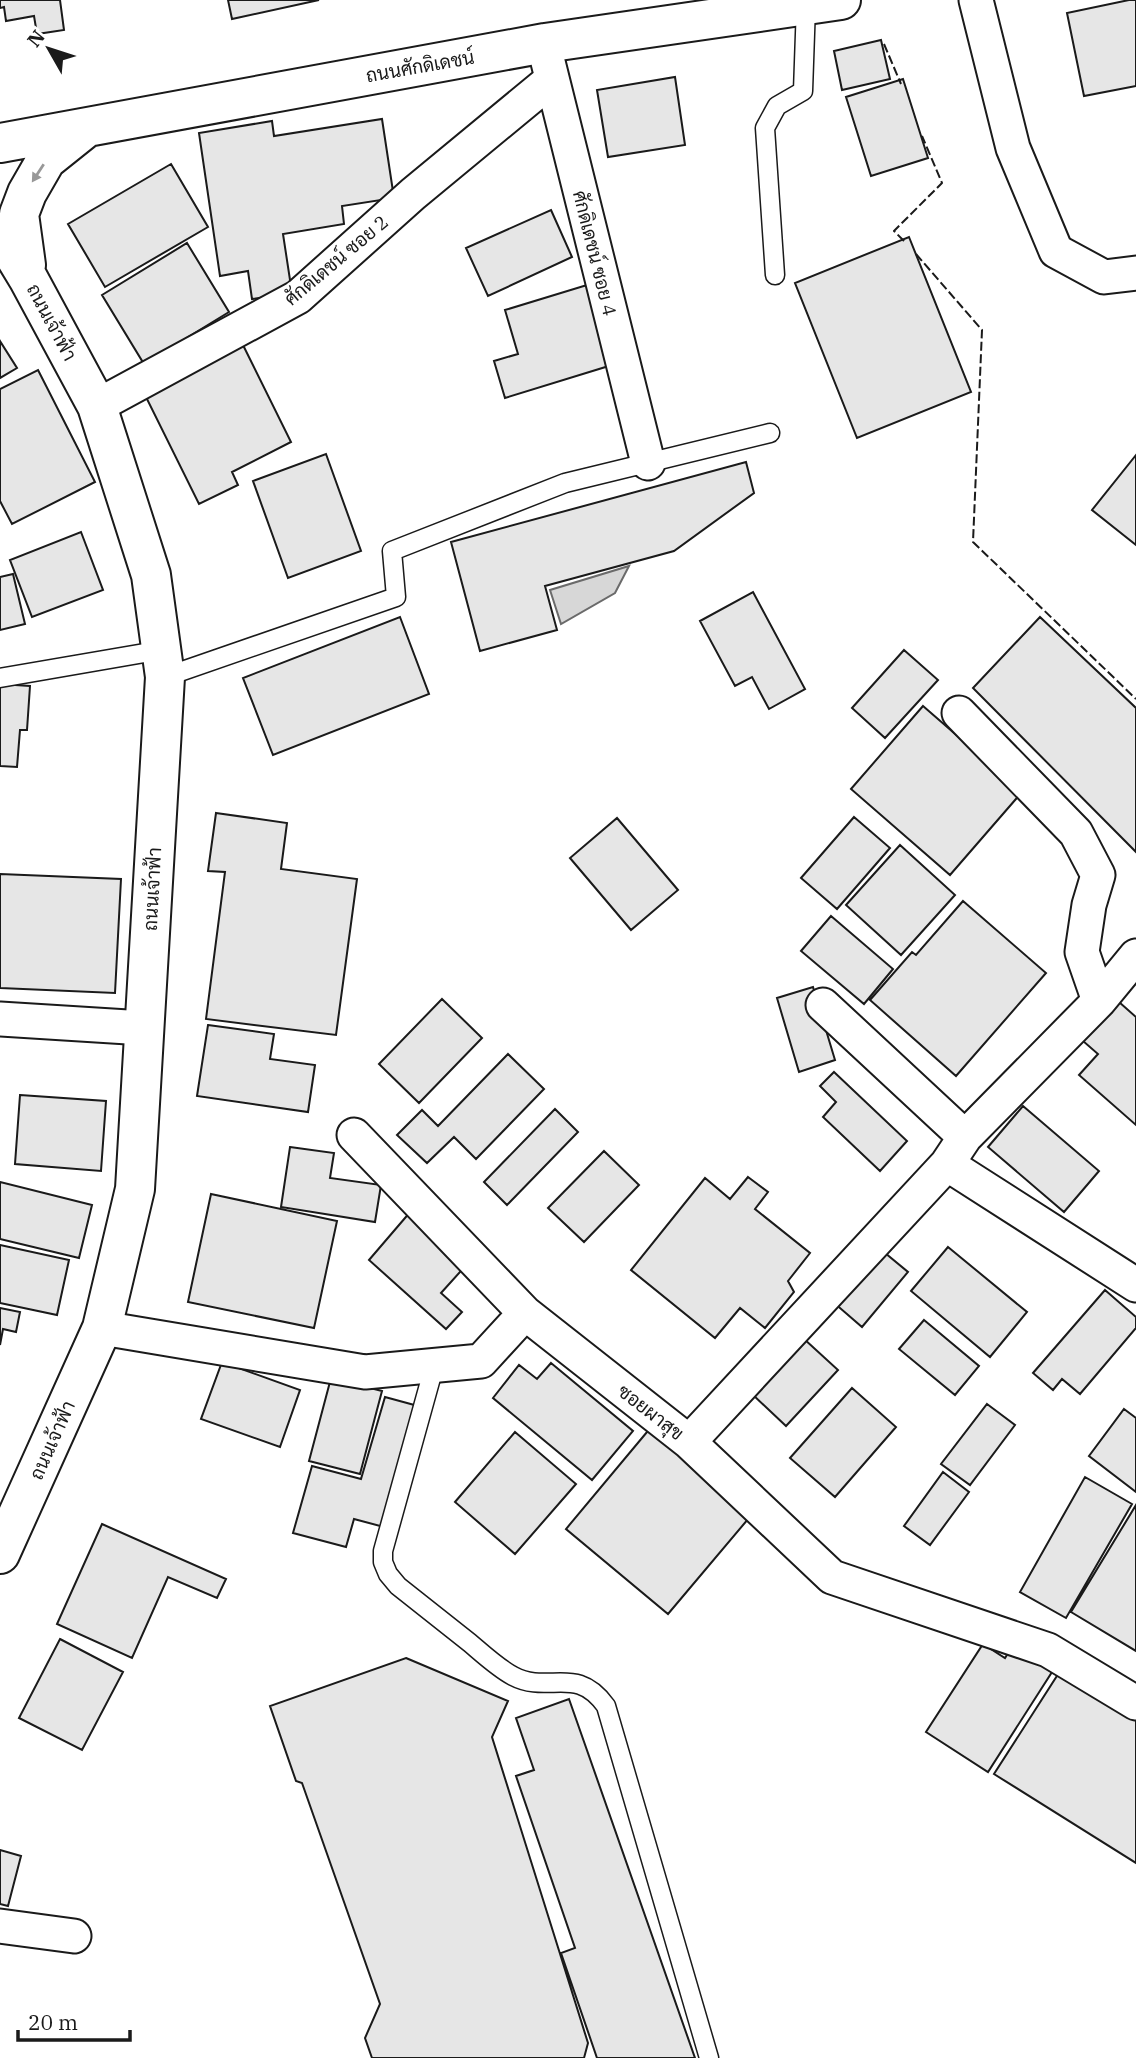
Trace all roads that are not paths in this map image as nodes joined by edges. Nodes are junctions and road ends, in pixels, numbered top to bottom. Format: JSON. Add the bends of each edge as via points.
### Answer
{"nodes":[{"id":1,"x":976,"y":0,"type":"edge"},
{"id":2,"x":824,"y":3,"type":"edge"},
{"id":3,"x":545,"y":43,"type":"junction"},
{"id":4,"x":551,"y":80,"type":"junction"},
{"id":5,"x":88,"y":127,"type":"junction"},
{"id":6,"x":0,"y":143,"type":"edge"},
{"id":7,"x":0,"y":232,"type":"edge"},
{"id":8,"x":1136,"y":273,"type":"edge"},
{"id":9,"x":775,"y":275,"type":"dead end"},
{"id":10,"x":28,"y":278,"type":"junction"},
{"id":11,"x":97,"y":406,"type":"junction"},
{"id":12,"x":770,"y":433,"type":"dead end"},
{"id":13,"x":648,"y":463,"type":"junction"},
{"id":14,"x":163,"y":663,"type":"junction"},
{"id":15,"x":0,"y":678,"type":"edge"},
{"id":16,"x":959,"y":713,"type":"dead end"},
{"id":17,"x":1136,"y":956,"type":"edge"},
{"id":18,"x":1099,"y":1001,"type":"junction"},
{"id":19,"x":823,"y":1005,"type":"dead end"},
{"id":20,"x":0,"y":1019,"type":"edge"},
{"id":21,"x":144,"y":1028,"type":"junction"},
{"id":22,"x":354,"y":1135,"type":"dead end"},
{"id":23,"x":965,"y":1138,"type":"junction"},
{"id":24,"x":947,"y":1164,"type":"junction"},
{"id":25,"x":1136,"y":1285,"type":"edge"},
{"id":26,"x":525,"y":1313,"type":"junction"},
{"id":27,"x":102,"y":1328,"type":"junction"},
{"id":28,"x":434,"y":1367,"type":"junction"},
{"id":29,"x":689,"y":1441,"type":"junction"},
{"id":30,"x":0,"y":1555,"type":"edge"},
{"id":31,"x":1136,"y":1703,"type":"edge"},
{"id":32,"x":0,"y":1926,"type":"edge"},
{"id":33,"x":74,"y":1936,"type":"dead end"},
{"id":34,"x":709,"y":2058,"type":"edge"}],
"edges":[{"from":1,"to":8,"type":"street","via":[[1013,148],[1056,251],[1104,277]]},
{"from":2,"to":3,"type":"main road","name":"ถนนศักดิเดชน์"},
{"from":2,"to":9,"type":"lane","via":[[803,92],[777,106],[765,128]]},
{"from":3,"to":4,"type":"street","name":"ศักดิเดชน์ ซอย 4"},
{"from":3,"to":5,"type":"main road","name":"ถนนศักดิเดชน์"},
{"from":4,"to":11,"type":"street","name":"ศักดิเดชน์ ซอย 2","via":[[412,194],[298,297]]},
{"from":4,"to":13,"type":"street","name":"ศักดิเดชน์ ซอย 4"},
{"from":5,"to":6,"type":"main road","name":"ถนนศักดิเดชน์"},
{"from":5,"to":10,"type":"main road","one_way":true,"via":[[46,160],[27,192],[19,214]]},
{"from":7,"to":10,"type":"main road","name":"ถนนเจ้าฟ้า"},
{"from":10,"to":11,"type":"main road","name":"ถนนเจ้าฟ้า"},
{"from":11,"to":14,"type":"main road","name":"ถนนเจ้าฟ้า","via":[[151,575]]},
{"from":12,"to":13,"type":"lane"},
{"from":13,"to":14,"type":"lane","via":[[565,483],[392,551],[396,597]]},
{"from":14,"to":15,"type":"lane"},
{"from":14,"to":21,"type":"main road","name":"ถนนเจ้าฟ้า"},
{"from":16,"to":18,"type":"street","via":[[1076,833],[1098,874],[1082,952]]},
{"from":17,"to":18,"type":"street","name":"ซอยผาสุข"},
{"from":18,"to":23,"type":"street","name":"ซอยผาสุข"},
{"from":19,"to":23,"type":"street"},
{"from":20,"to":21,"type":"street"},
{"from":21,"to":27,"type":"main road","name":"ถนนเจ้าฟ้า","via":[[135,1188]]},
{"from":22,"to":26,"type":"street","name":"ซอยผาสุข"},
{"from":23,"to":24,"type":"street","name":"ซอยผาสุข"},
{"from":24,"to":25,"type":"street"},
{"from":24,"to":29,"type":"street","name":"ซอยผาสุข"},
{"from":26,"to":28,"type":"street","via":[[481,1361]]},
{"from":26,"to":29,"type":"street","name":"ซอยผาสุข"},
{"from":27,"to":28,"type":"street","via":[[365,1372]]},
{"from":27,"to":30,"type":"main road","name":"ถนนเจ้าฟ้า"},
{"from":28,"to":34,"type":"lane","via":[[383,1551],[385,1568],[398,1586],[513,1676],[536,1683],[580,1684],[606,1706]]},
{"from":29,"to":31,"type":"street","via":[[832,1577],[1048,1650]]},
{"from":32,"to":33,"type":"street"}]}
